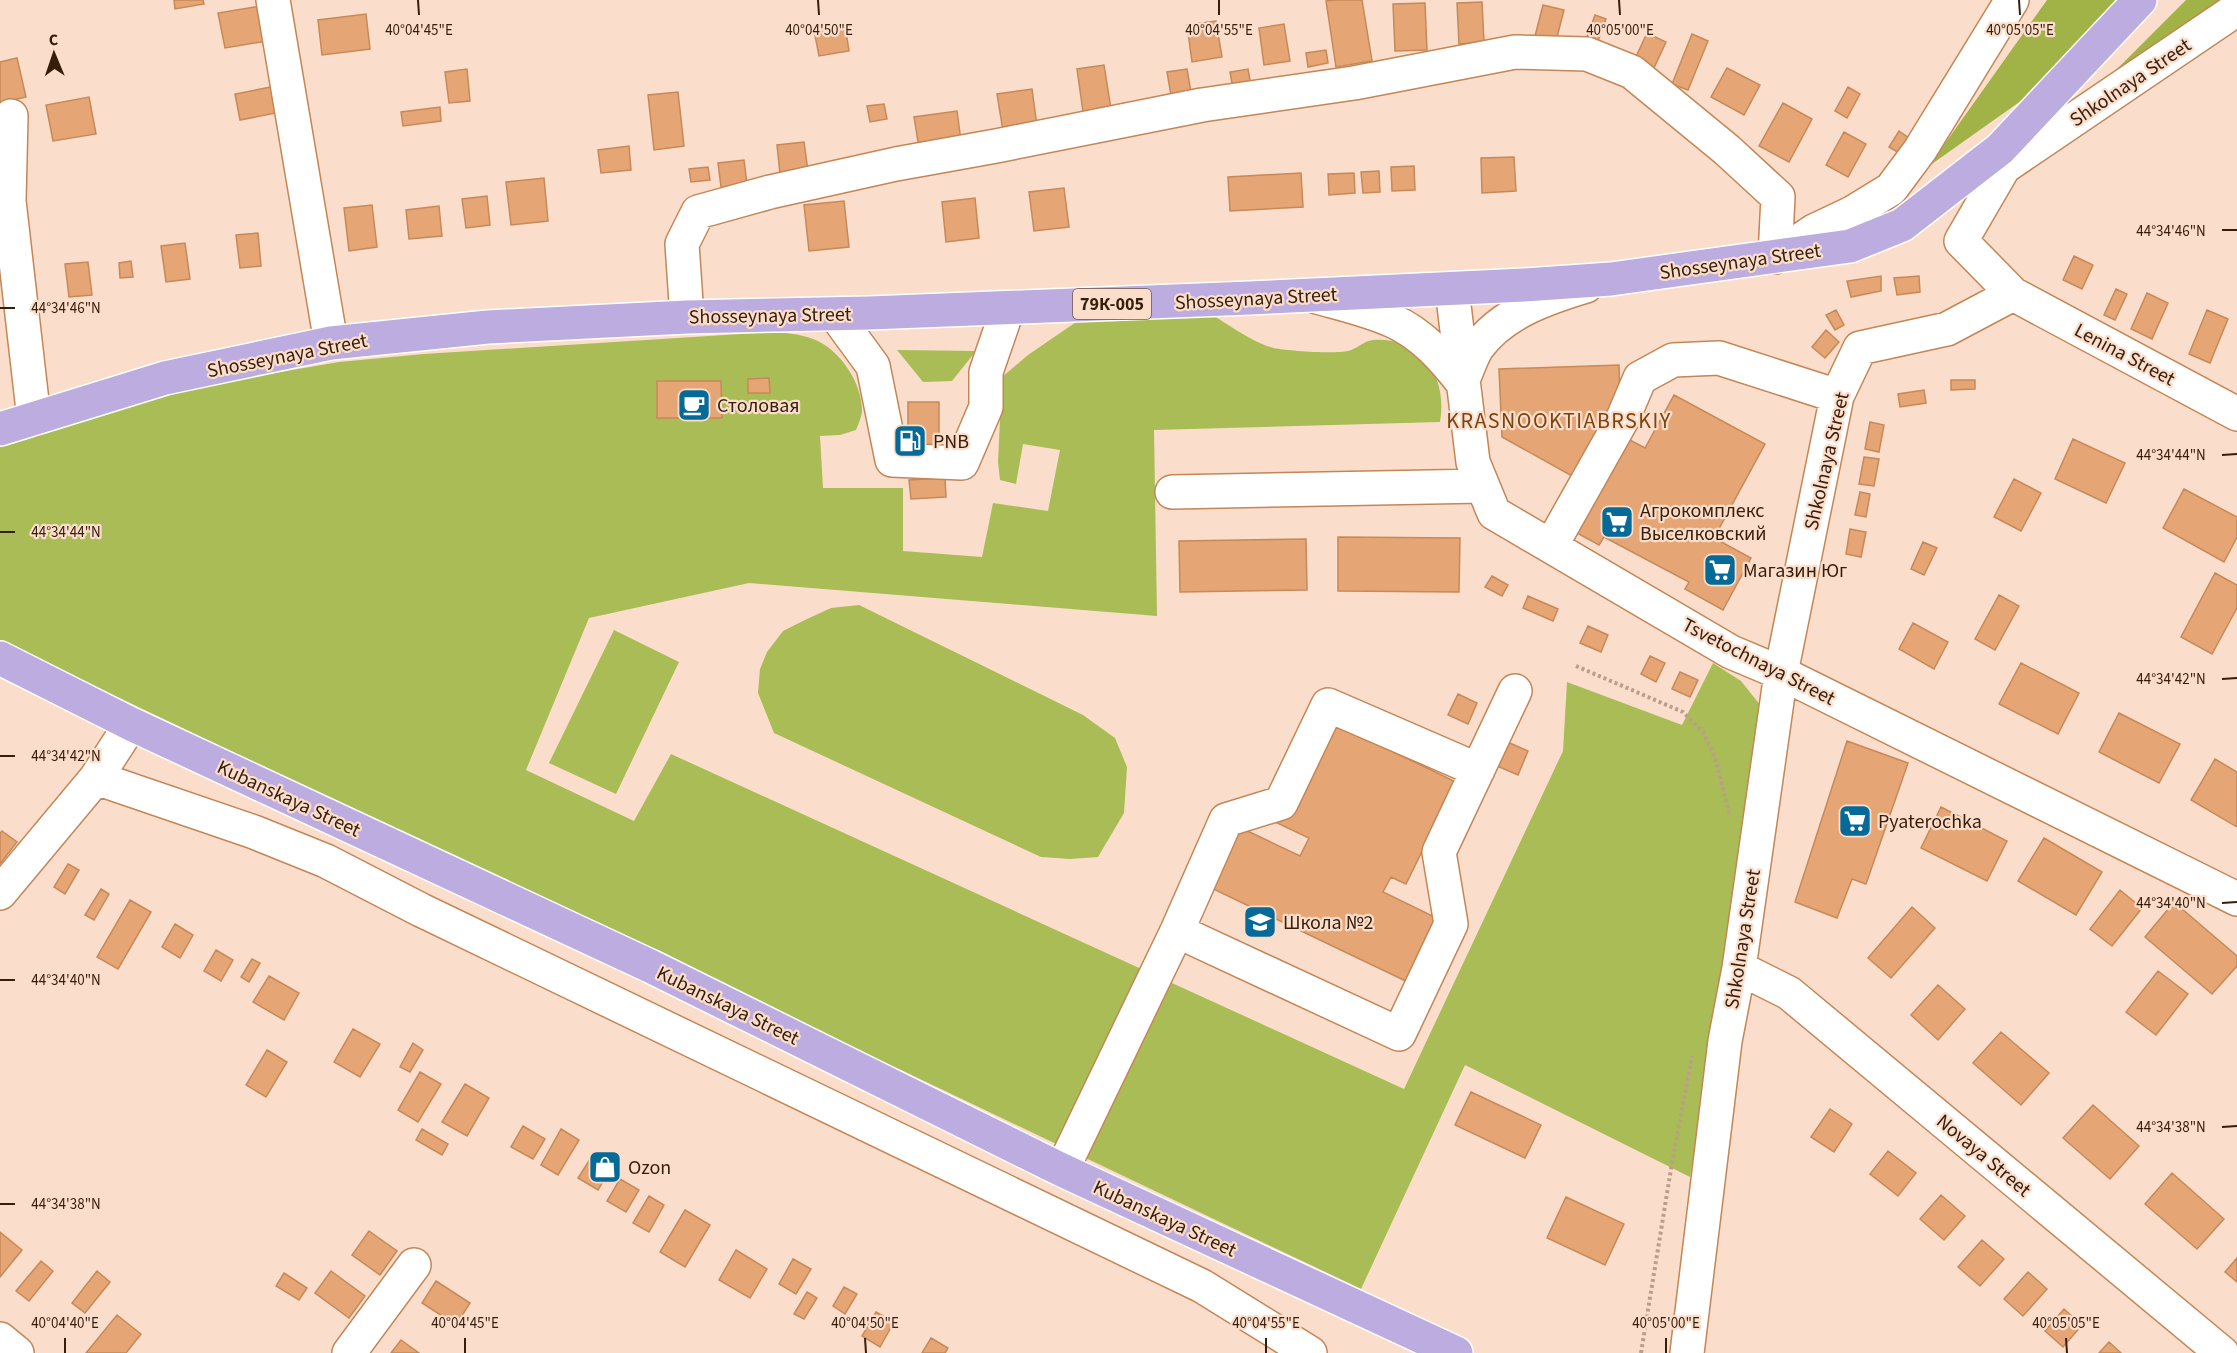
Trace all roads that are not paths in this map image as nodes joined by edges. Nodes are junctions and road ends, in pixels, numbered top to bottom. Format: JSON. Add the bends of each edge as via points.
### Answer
{"nodes":[{"id":1,"x":273,"y":0,"type":"edge"},
{"id":2,"x":2012,"y":0,"type":"edge"},
{"id":3,"x":2140,"y":0,"type":"edge"},
{"id":4,"x":2237,"y":9,"type":"edge"},
{"id":5,"x":11,"y":116,"type":"dead end"},
{"id":6,"x":1775,"y":257,"type":"junction"},
{"id":7,"x":1611,"y":279,"type":"junction"},
{"id":8,"x":1452,"y":289,"type":"junction"},
{"id":9,"x":2013,"y":294,"type":"junction"},
{"id":10,"x":1309,"y":296,"type":"junction"},
{"id":11,"x":1008,"y":308,"type":"junction"},
{"id":12,"x":835,"y":314,"type":"junction"},
{"id":13,"x":687,"y":316,"type":"junction"},
{"id":14,"x":331,"y":343,"type":"junction"},
{"id":15,"x":1462,"y":382,"type":"junction"},
{"id":16,"x":1837,"y":396,"type":"junction"},
{"id":17,"x":2237,"y":414,"type":"edge"},
{"id":18,"x":34,"y":419,"type":"junction"},
{"id":19,"x":0,"y":429,"type":"edge"},
{"id":20,"x":1483,"y":486,"type":"junction"},
{"id":21,"x":1172,"y":492,"type":"dead end"},
{"id":22,"x":1551,"y":546,"type":"junction"},
{"id":23,"x":0,"y":658,"type":"edge"},
{"id":24,"x":1781,"y":673,"type":"junction"},
{"id":25,"x":1515,"y":691,"type":"dead end"},
{"id":26,"x":131,"y":724,"type":"junction"},
{"id":27,"x":1478,"y":770,"type":"junction"},
{"id":28,"x":96,"y":778,"type":"junction"},
{"id":29,"x":0,"y":893,"type":"edge"},
{"id":30,"x":2237,"y":899,"type":"edge"},
{"id":31,"x":1177,"y":931,"type":"junction"},
{"id":32,"x":1739,"y":968,"type":"junction"},
{"id":33,"x":1062,"y":1170,"type":"junction"},
{"id":34,"x":414,"y":1265,"type":"dead end"},
{"id":35,"x":0,"y":1339,"type":"edge"},
{"id":36,"x":16,"y":1353,"type":"edge"},
{"id":37,"x":349,"y":1353,"type":"edge"},
{"id":38,"x":1310,"y":1353,"type":"edge"},
{"id":39,"x":1456,"y":1353,"type":"edge"},
{"id":40,"x":1687,"y":1353,"type":"edge"},
{"id":41,"x":2222,"y":1353,"type":"edge"}],
"edges":[{"from":1,"to":14,"type":"street"},
{"from":2,"to":6,"type":"street","via":[[1920,150],[1891,189]]},
{"from":3,"to":6,"type":"main road","name":"Shosseynaya Street","number":"79К-005","via":[[2000,149],[1902,225],[1850,246]]},
{"from":4,"to":9,"type":"street","name":"Shkolnaya Street","via":[[2004,167],[1961,241]]},
{"from":5,"to":18,"type":"street","via":[[9,201]]},
{"from":6,"to":7,"type":"main road","name":"Shosseynaya Street","number":"79К-005"},
{"from":6,"to":13,"type":"street","via":[[1778,197],[1632,72],[1587,54],[1515,52],[1354,83],[1202,105],[896,164],[698,212],[682,244]]},
{"from":7,"to":8,"type":"main road","name":"Shosseynaya Street","number":"79К-005"},
{"from":7,"to":15,"type":"street","via":[[1553,296],[1494,328],[1476,350]]},
{"from":8,"to":10,"type":"main road","name":"Shosseynaya Street","number":"79К-005"},
{"from":8,"to":15,"type":"street","name":"Tsvetochnaya Street"},
{"from":9,"to":16,"type":"street","name":"Shkolnaya Street","via":[[1947,329],[1860,348]]},
{"from":9,"to":17,"type":"street","name":"Lenina Street"},
{"from":10,"to":11,"type":"main road","name":"Shosseynaya Street","number":"79К-005"},
{"from":10,"to":15,"type":"street","via":[[1394,321],[1434,350]]},
{"from":11,"to":12,"type":"main road","name":"Shosseynaya Street","number":"79К-005"},
{"from":11,"to":12,"type":"street","via":[[986,372],[986,407],[962,463],[892,460],[873,366]]},
{"from":12,"to":13,"type":"main road","name":"Shosseynaya Street","number":"79К-005"},
{"from":13,"to":14,"type":"main road","name":"Shosseynaya Street","number":"79К-005","via":[[488,327]]},
{"from":14,"to":18,"type":"main road","name":"Shosseynaya Street","number":"79К-005","via":[[165,378]]},
{"from":15,"to":20,"type":"street","name":"Tsvetochnaya Street","via":[[1473,462]]},
{"from":16,"to":22,"type":"street","via":[[1719,358],[1673,360],[1640,378],[1623,418]]},
{"from":16,"to":24,"type":"street","name":"Shkolnaya Street"},
{"from":18,"to":19,"type":"main road","name":"Shosseynaya Street","number":"79К-005"},
{"from":20,"to":21,"type":"street"},
{"from":20,"to":22,"type":"street","name":"Tsvetochnaya Street","via":[[1494,513]]},
{"from":22,"to":24,"type":"street","name":"Tsvetochnaya Street","via":[[1731,652]]},
{"from":23,"to":26,"type":"main road","name":"Kubanskaya Street"},
{"from":24,"to":30,"type":"street","name":"Tsvetochnaya Street"},
{"from":24,"to":32,"type":"street","name":"Shkolnaya Street"},
{"from":25,"to":27,"type":"street"},
{"from":26,"to":28,"type":"street"},
{"from":26,"to":33,"type":"main road","name":"Kubanskaya Street","via":[[650,966]]},
{"from":27,"to":31,"type":"street","via":[[1328,705],[1281,803],[1226,820]]},
{"from":27,"to":31,"type":"street","via":[[1439,852],[1451,924],[1399,1034]]},
{"from":28,"to":29,"type":"street"},
{"from":28,"to":38,"type":"street","via":[[326,861],[1202,1286]]},
{"from":31,"to":33,"type":"street"},
{"from":32,"to":40,"type":"street","name":"Shkolnaya Street","via":[[1725,1041]]},
{"from":32,"to":41,"type":"street","name":"Novaya Street","via":[[1789,993]]},
{"from":33,"to":39,"type":"main road","name":"Kubanskaya Street"},
{"from":34,"to":37,"type":"street"},
{"from":35,"to":36,"type":"street"}]}
